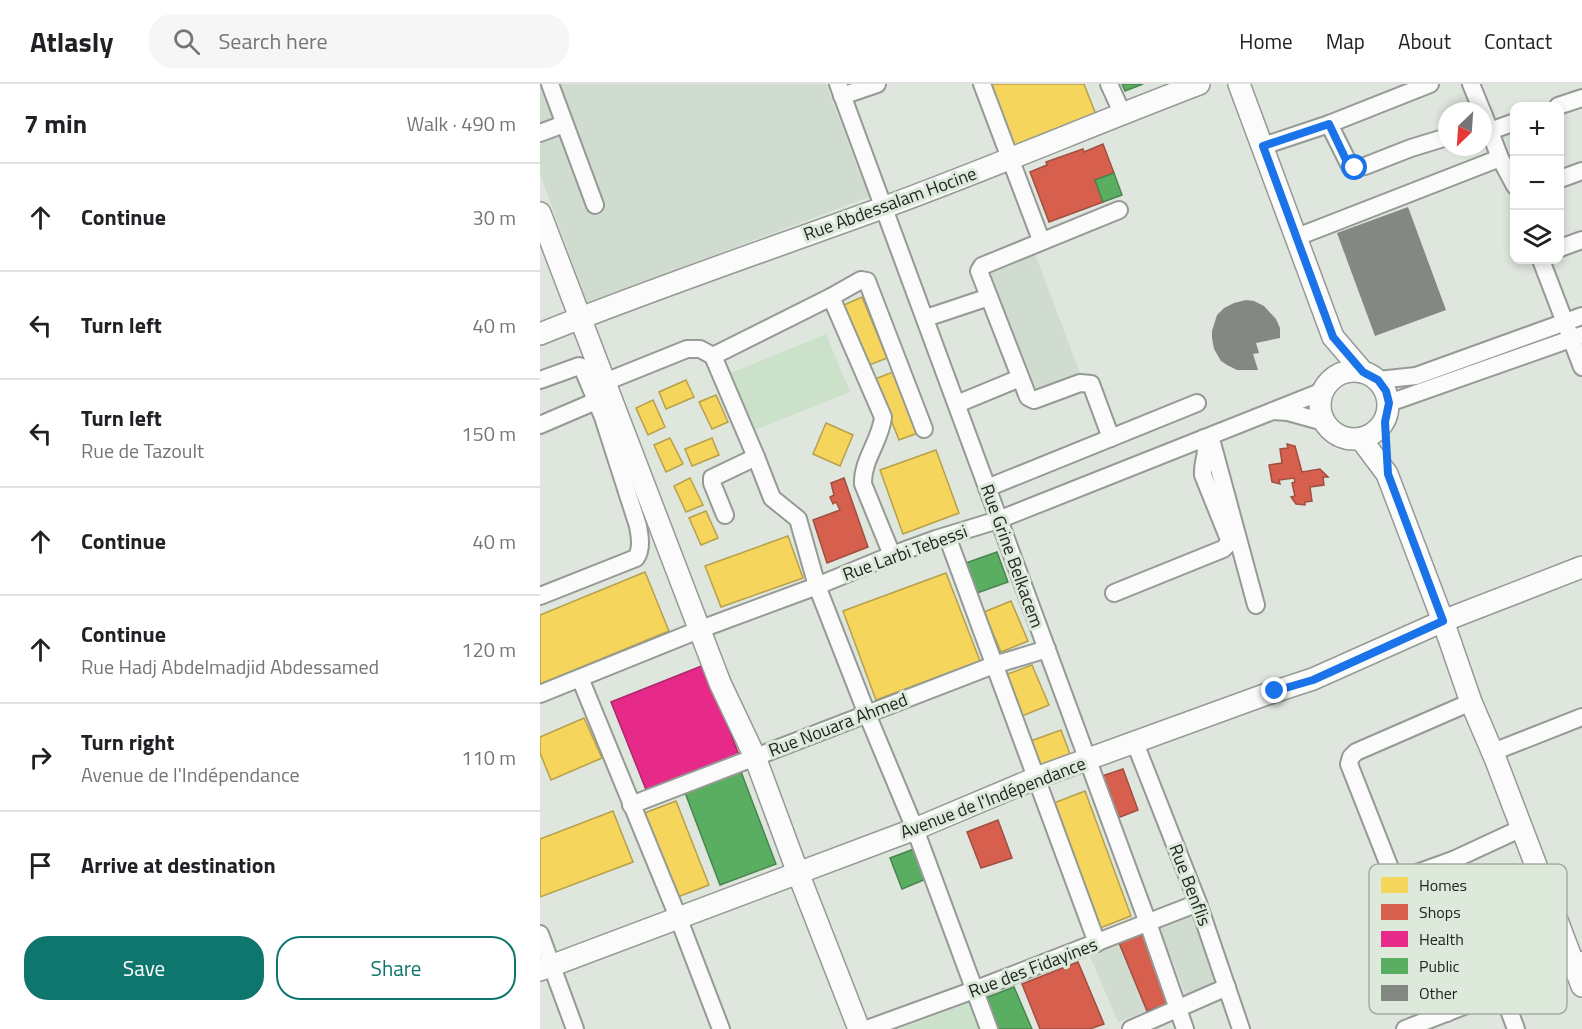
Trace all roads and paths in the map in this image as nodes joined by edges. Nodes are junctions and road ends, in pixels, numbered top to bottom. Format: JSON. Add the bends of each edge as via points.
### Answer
{"nodes":[{"id":1,"x":550,"y":84,"type":"edge"},
{"id":2,"x":877,"y":84,"type":"edge"},
{"id":3,"x":982,"y":84,"type":"edge"},
{"id":4,"x":1109,"y":84,"type":"edge"},
{"id":5,"x":1199,"y":84,"type":"edge"},
{"id":6,"x":1239,"y":84,"type":"edge"},
{"id":7,"x":1430,"y":84,"type":"edge"},
{"id":8,"x":1472,"y":84,"type":"edge"},
{"id":9,"x":840,"y":90,"type":"edge"},
{"id":10,"x":1582,"y":98,"type":"edge"},
{"id":11,"x":1479,"y":102,"type":"edge"},
{"id":12,"x":1564,"y":104,"type":"edge"},
{"id":13,"x":1123,"y":115,"type":"junction"},
{"id":14,"x":564,"y":124,"type":"junction"},
{"id":15,"x":1329,"y":124,"type":"junction"},
{"id":16,"x":1510,"y":124,"type":"edge"},
{"id":17,"x":1492,"y":130,"type":"edge"},
{"id":18,"x":540,"y":133,"type":"edge"},
{"id":19,"x":1492,"y":136,"type":"edge"},
{"id":20,"x":1438,"y":139,"type":"edge"},
{"id":21,"x":1263,"y":146,"type":"junction"},
{"id":22,"x":1500,"y":158,"type":"junction"},
{"id":23,"x":1010,"y":159,"type":"junction"},
{"id":24,"x":1582,"y":171,"type":"edge"},
{"id":25,"x":1510,"y":177,"type":"edge"},
{"id":26,"x":1564,"y":178,"type":"edge"},
{"id":27,"x":595,"y":205,"type":"dead end"},
{"id":28,"x":885,"y":207,"type":"junction"},
{"id":29,"x":1119,"y":210,"type":"dead end"},
{"id":30,"x":540,"y":213,"type":"edge"},
{"id":31,"x":1297,"y":237,"type":"junction"},
{"id":32,"x":1041,"y":240,"type":"junction"},
{"id":33,"x":1582,"y":240,"type":"edge"},
{"id":34,"x":1564,"y":247,"type":"edge"},
{"id":35,"x":1542,"y":264,"type":"edge"},
{"id":36,"x":831,"y":297,"type":"junction"},
{"id":37,"x":989,"y":297,"type":"junction"},
{"id":38,"x":1582,"y":316,"type":"edge"},
{"id":39,"x":926,"y":318,"type":"junction"},
{"id":40,"x":579,"y":319,"type":"junction"},
{"id":41,"x":1564,"y":322,"type":"junction"},
{"id":42,"x":540,"y":334,"type":"edge"},
{"id":43,"x":1333,"y":337,"type":"junction"},
{"id":44,"x":1576,"y":338,"type":"edge"},
{"id":45,"x":713,"y":356,"type":"junction"},
{"id":46,"x":1582,"y":367,"type":"edge"},
{"id":47,"x":1371,"y":376,"type":"junction"},
{"id":48,"x":1020,"y":378,"type":"junction"},
{"id":49,"x":540,"y":380,"type":"edge"},
{"id":50,"x":1325,"y":387,"type":"junction"},
{"id":51,"x":601,"y":391,"type":"junction"},
{"id":52,"x":1197,"y":403,"type":"dead end"},
{"id":53,"x":957,"y":404,"type":"junction"},
{"id":54,"x":1269,"y":411,"type":"junction"},
{"id":55,"x":1387,"y":413,"type":"junction"},
{"id":56,"x":1324,"y":422,"type":"junction"},
{"id":57,"x":540,"y":425,"type":"edge"},
{"id":58,"x":924,"y":429,"type":"dead end"},
{"id":59,"x":1207,"y":437,"type":"junction"},
{"id":60,"x":1111,"y":438,"type":"junction"},
{"id":61,"x":1361,"y":439,"type":"junction"},
{"id":62,"x":756,"y":457,"type":"junction"},
{"id":63,"x":1388,"y":474,"type":"junction"},
{"id":64,"x":987,"y":488,"type":"junction"},
{"id":65,"x":724,"y":515,"type":"dead end"},
{"id":66,"x":998,"y":520,"type":"junction"},
{"id":67,"x":947,"y":536,"type":"junction"},
{"id":68,"x":892,"y":555,"type":"junction"},
{"id":69,"x":1582,"y":567,"type":"edge"},
{"id":70,"x":817,"y":586,"type":"junction"},
{"id":71,"x":1114,"y":593,"type":"dead end"},
{"id":72,"x":540,"y":596,"type":"edge"},
{"id":73,"x":1256,"y":605,"type":"dead end"},
{"id":74,"x":1443,"y":621,"type":"junction"},
{"id":75,"x":701,"y":629,"type":"junction"},
{"id":76,"x":1047,"y":649,"type":"junction"},
{"id":77,"x":994,"y":665,"type":"junction"},
{"id":78,"x":580,"y":678,"type":"junction"},
{"id":79,"x":540,"y":694,"type":"edge"},
{"id":80,"x":1471,"y":702,"type":"junction"},
{"id":81,"x":867,"y":714,"type":"junction"},
{"id":82,"x":1582,"y":717,"type":"edge"},
{"id":83,"x":1135,"y":743,"type":"junction"},
{"id":84,"x":1493,"y":752,"type":"junction"},
{"id":85,"x":755,"y":757,"type":"junction"},
{"id":86,"x":1087,"y":761,"type":"junction"},
{"id":87,"x":1036,"y":778,"type":"junction"},
{"id":88,"x":632,"y":805,"type":"junction"},
{"id":89,"x":1522,"y":828,"type":"junction"},
{"id":90,"x":915,"y":829,"type":"junction"},
{"id":91,"x":1452,"y":860,"type":"junction"},
{"id":92,"x":1388,"y":864,"type":"edge"},
{"id":93,"x":1441,"y":864,"type":"edge"},
{"id":94,"x":1454,"y":864,"type":"edge"},
{"id":95,"x":1536,"y":864,"type":"edge"},
{"id":96,"x":798,"y":873,"type":"junction"},
{"id":97,"x":1198,"y":903,"type":"junction"},
{"id":98,"x":678,"y":917,"type":"junction"},
{"id":99,"x":1148,"y":923,"type":"junction"},
{"id":100,"x":540,"y":934,"type":"edge"},
{"id":101,"x":1567,"y":941,"type":"edge"},
{"id":102,"x":1097,"y":943,"type":"junction"},
{"id":103,"x":543,"y":969,"type":"edge"},
{"id":104,"x":1579,"y":971,"type":"edge"},
{"id":105,"x":1227,"y":987,"type":"junction"},
{"id":106,"x":974,"y":990,"type":"junction"},
{"id":107,"x":1177,"y":1008,"type":"junction"},
{"id":108,"x":1445,"y":1014,"type":"edge"},
{"id":109,"x":1511,"y":1014,"type":"edge"},
{"id":110,"x":1408,"y":1028,"type":"edge"},
{"id":111,"x":575,"y":1029,"type":"edge"},
{"id":112,"x":722,"y":1029,"type":"edge"},
{"id":113,"x":859,"y":1029,"type":"edge"},
{"id":114,"x":867,"y":1029,"type":"edge"},
{"id":115,"x":989,"y":1029,"type":"edge"},
{"id":116,"x":1131,"y":1029,"type":"edge"},
{"id":117,"x":1185,"y":1029,"type":"edge"},
{"id":118,"x":1241,"y":1029,"type":"edge"},
{"id":119,"x":1516,"y":1029,"type":"edge"}],
"edges":[{"from":1,"to":14,"type":"street"},
{"from":2,"to":9,"type":"street"},
{"from":3,"to":23,"type":"street"},
{"from":4,"to":13,"type":"street"},
{"from":5,"to":13,"type":"main road","name":"Rue Abdessalam Hocine"},
{"from":6,"to":21,"type":"main road"},
{"from":7,"to":15,"type":"street"},
{"from":8,"to":11,"type":"street"},
{"from":9,"to":28,"type":"street","name":"Rue Grine Belkacem"},
{"from":10,"to":12,"type":"street"},
{"from":13,"to":23,"type":"main road","name":"Rue Abdessalam Hocine"},
{"from":14,"to":18,"type":"street"},
{"from":14,"to":27,"type":"street"},
{"from":15,"to":20,"type":"street","via":[[1348,164],[1355,168]]},
{"from":15,"to":21,"type":"street"},
{"from":16,"to":17,"type":"street"},
{"from":19,"to":22,"type":"street"},
{"from":21,"to":31,"type":"main road"},
{"from":22,"to":25,"type":"street"},
{"from":22,"to":31,"type":"street"},
{"from":23,"to":28,"type":"main road","name":"Rue Abdessalam Hocine"},
{"from":23,"to":32,"type":"street"},
{"from":24,"to":26,"type":"street"},
{"from":28,"to":39,"type":"street","name":"Rue Grine Belkacem"},
{"from":28,"to":40,"type":"main road","name":"Rue Abdessalam Hocine"},
{"from":29,"to":32,"type":"street"},
{"from":30,"to":40,"type":"main road"},
{"from":31,"to":43,"type":"main road"},
{"from":32,"to":37,"type":"street","via":[[980,267]]},
{"from":33,"to":34,"type":"street"},
{"from":35,"to":41,"type":"street"},
{"from":36,"to":45,"type":"street"},
{"from":36,"to":58,"type":"street","via":[[861,280],[867,281]]},
{"from":36,"to":68,"type":"street","via":[[883,417],[863,484]]},
{"from":37,"to":39,"type":"street"},
{"from":37,"to":48,"type":"street"},
{"from":38,"to":41,"type":"street"},
{"from":39,"to":53,"type":"street","name":"Rue Grine Belkacem"},
{"from":40,"to":42,"type":"main road","name":"Rue Abdessalam Hocine"},
{"from":40,"to":51,"type":"main road"},
{"from":41,"to":44,"type":"street"},
{"from":41,"to":47,"type":"street","via":[[1416,376]]},
{"from":43,"to":47,"type":"main road"},
{"from":43,"to":50,"type":"main road","via":[[1333,360]]},
{"from":44,"to":46,"type":"street"},
{"from":44,"to":55,"type":"street"},
{"from":45,"to":51,"type":"street","via":[[700,349],[687,349]]},
{"from":45,"to":62,"type":"street"},
{"from":47,"to":50,"type":"main road","via":[[1344,372]]},
{"from":47,"to":55,"type":"main road","via":[[1386,391]]},
{"from":48,"to":53,"type":"street"},
{"from":48,"to":60,"type":"street","via":[[1033,401],[1080,383],[1091,384]]},
{"from":49,"to":51,"type":"street","via":[[579,366]]},
{"from":50,"to":54,"type":"street","name":"Rue Larbi Tebessi"},
{"from":50,"to":56,"type":"main road","via":[[1320,401]]},
{"from":51,"to":57,"type":"street"},
{"from":51,"to":72,"type":"street","via":[[638,526],[639,552],[636,558]]},
{"from":51,"to":75,"type":"main road"},
{"from":52,"to":60,"type":"street"},
{"from":53,"to":64,"type":"street","name":"Rue Grine Belkacem"},
{"from":54,"to":56,"type":"street","name":"Rue Larbi Tebessi"},
{"from":54,"to":59,"type":"street","name":"Rue Larbi Tebessi"},
{"from":55,"to":61,"type":"main road","via":[[1378,430]]},
{"from":55,"to":63,"type":"main road"},
{"from":56,"to":61,"type":"main road","via":[[1340,436]]},
{"from":59,"to":66,"type":"street","name":"Rue Larbi Tebessi"},
{"from":59,"to":71,"type":"street","via":[[1203,475],[1230,542],[1222,549]]},
{"from":59,"to":73,"type":"street"},
{"from":60,"to":64,"type":"street"},
{"from":61,"to":63,"type":"main road"},
{"from":62,"to":65,"type":"street","via":[[712,478]]},
{"from":62,"to":70,"type":"street","via":[[772,498],[798,519]]},
{"from":63,"to":74,"type":"main road"},
{"from":64,"to":66,"type":"street","name":"Rue Grine Belkacem"},
{"from":66,"to":67,"type":"street","name":"Rue Larbi Tebessi"},
{"from":66,"to":76,"type":"street","name":"Rue Grine Belkacem"},
{"from":67,"to":68,"type":"street","name":"Rue Larbi Tebessi"},
{"from":67,"to":77,"type":"street"},
{"from":68,"to":70,"type":"street","name":"Rue Larbi Tebessi"},
{"from":69,"to":74,"type":"main road","name":"Avenue de l'Indépendance"},
{"from":70,"to":75,"type":"street","name":"Rue Larbi Tebessi"},
{"from":70,"to":81,"type":"street"},
{"from":74,"to":80,"type":"main road"},
{"from":74,"to":83,"type":"main road","name":"Avenue de l'Indépendance","via":[[1313,680]]},
{"from":75,"to":78,"type":"street","name":"Rue Larbi Tebessi"},
{"from":75,"to":85,"type":"main road","via":[[720,684]]},
{"from":76,"to":77,"type":"street","name":"Rue Nouara Ahmed"},
{"from":76,"to":86,"type":"street","name":"Rue Grine Belkacem"},
{"from":77,"to":81,"type":"street","name":"Rue Nouara Ahmed"},
{"from":77,"to":87,"type":"street"},
{"from":78,"to":79,"type":"street","name":"Rue Larbi Tebessi"},
{"from":78,"to":88,"type":"street"},
{"from":80,"to":84,"type":"main road"},
{"from":80,"to":92,"type":"street","via":[[1356,752],[1350,760],[1350,770]]},
{"from":81,"to":85,"type":"street","name":"Rue Nouara Ahmed"},
{"from":81,"to":90,"type":"street"},
{"from":82,"to":84,"type":"street"},
{"from":83,"to":86,"type":"main road","name":"Avenue de l'Indépendance"},
{"from":83,"to":97,"type":"street","name":"Rue Benflis"},
{"from":84,"to":89,"type":"main road"},
{"from":85,"to":88,"type":"street","name":"Rue Nouara Ahmed"},
{"from":85,"to":96,"type":"main road"},
{"from":86,"to":87,"type":"main road","name":"Avenue de l'Indépendance"},
{"from":86,"to":99,"type":"street","name":"Rue Grine Belkacem"},
{"from":87,"to":90,"type":"main road","name":"Avenue de l'Indépendance"},
{"from":87,"to":102,"type":"street"},
{"from":88,"to":98,"type":"street"},
{"from":89,"to":91,"type":"street"},
{"from":89,"to":95,"type":"main road"},
{"from":90,"to":96,"type":"main road","name":"Avenue de l'Indépendance"},
{"from":90,"to":106,"type":"street"},
{"from":91,"to":93,"type":"street"},
{"from":91,"to":94,"type":"street"},
{"from":96,"to":98,"type":"main road","name":"Avenue de l'Indépendance"},
{"from":96,"to":113,"type":"main road"},
{"from":97,"to":99,"type":"street","name":"Rue des Fidayines"},
{"from":97,"to":105,"type":"street","name":"Rue Benflis"},
{"from":98,"to":103,"type":"main road","name":"Avenue de l'Indépendance"},
{"from":98,"to":112,"type":"street"},
{"from":99,"to":102,"type":"street","name":"Rue des Fidayines"},
{"from":99,"to":107,"type":"street","name":"Rue Grine Belkacem"},
{"from":100,"to":103,"type":"street"},
{"from":101,"to":104,"type":"main road"},
{"from":102,"to":106,"type":"street","name":"Rue des Fidayines"},
{"from":103,"to":111,"type":"street"},
{"from":105,"to":107,"type":"street"},
{"from":105,"to":118,"type":"street","name":"Rue Benflis"},
{"from":106,"to":114,"type":"street","name":"Rue des Fidayines"},
{"from":106,"to":115,"type":"street"},
{"from":107,"to":116,"type":"street"},
{"from":107,"to":117,"type":"street","name":"Rue Grine Belkacem"},
{"from":108,"to":110,"type":"street"},
{"from":109,"to":119,"type":"street"}]}
